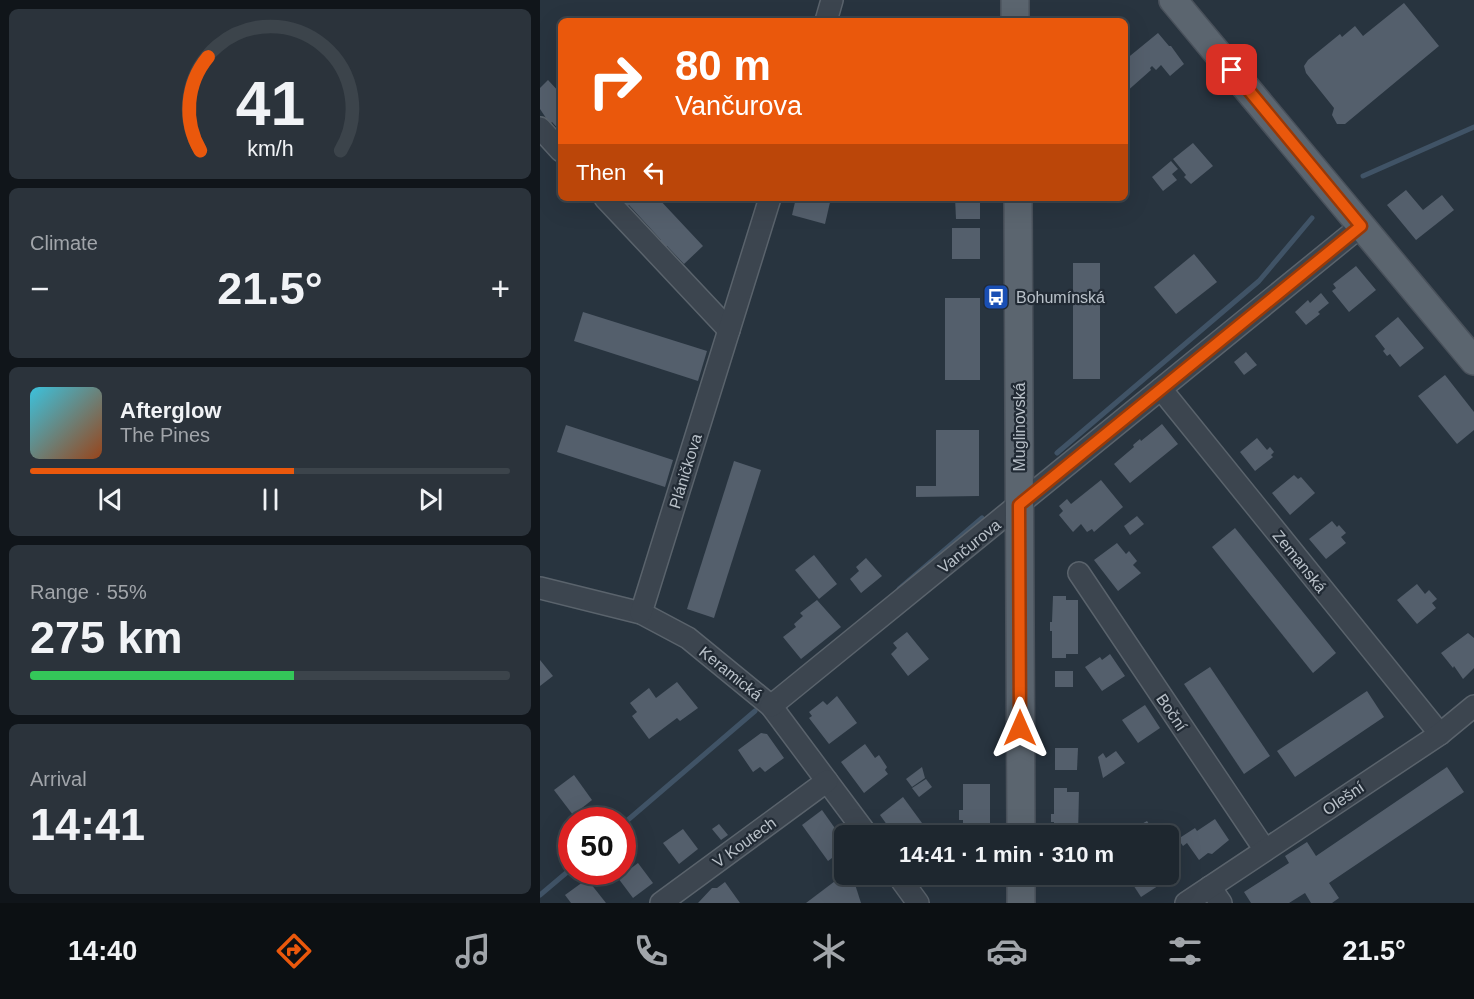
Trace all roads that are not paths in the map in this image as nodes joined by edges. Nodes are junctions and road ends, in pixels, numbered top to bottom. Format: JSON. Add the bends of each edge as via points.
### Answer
{"nodes":[{"id":1,"x":832,"y":0,"type":"edge"},
{"id":2,"x":1015,"y":0,"type":"edge"},
{"id":3,"x":1173,"y":0,"type":"edge"},
{"id":4,"x":826,"y":18,"type":"edge"},
{"id":5,"x":1015,"y":18,"type":"edge"},
{"id":6,"x":540,"y":128,"type":"edge"},
{"id":7,"x":558,"y":148,"type":"edge"},
{"id":8,"x":608,"y":201,"type":"edge"},
{"id":9,"x":769,"y":201,"type":"edge"},
{"id":10,"x":1018,"y":201,"type":"edge"},
{"id":11,"x":1361,"y":226,"type":"junction"},
{"id":12,"x":729,"y":330,"type":"junction"},
{"id":13,"x":1474,"y":362,"type":"edge"},
{"id":14,"x":1161,"y":389,"type":"junction"},
{"id":15,"x":1019,"y":505,"type":"junction"},
{"id":16,"x":1079,"y":573,"type":"dead end"},
{"id":17,"x":540,"y":588,"type":"edge"},
{"id":18,"x":641,"y":613,"type":"junction"},
{"id":19,"x":771,"y":706,"type":"junction"},
{"id":20,"x":1474,"y":706,"type":"edge"},
{"id":21,"x":1440,"y":734,"type":"junction"},
{"id":22,"x":828,"y":781,"type":"junction"},
{"id":23,"x":860,"y":825,"type":"edge"},
{"id":24,"x":1021,"y":825,"type":"edge"},
{"id":25,"x":1265,"y":850,"type":"junction"},
{"id":26,"x":905,"y":885,"type":"edge"},
{"id":27,"x":1021,"y":885,"type":"edge"},
{"id":28,"x":1215,"y":895,"type":"edge"},
{"id":29,"x":661,"y":903,"type":"edge"},
{"id":30,"x":918,"y":903,"type":"edge"},
{"id":31,"x":1021,"y":903,"type":"edge"},
{"id":32,"x":1186,"y":903,"type":"edge"}],
"edges":[{"from":1,"to":4,"type":"street"},
{"from":2,"to":5,"type":"main road"},
{"from":3,"to":11,"type":"main road"},
{"from":6,"to":7,"type":"street"},
{"from":8,"to":12,"type":"street"},
{"from":9,"to":12,"type":"street","name":"Pláničkova"},
{"from":10,"to":15,"type":"main road","name":"Muglinovská"},
{"from":11,"to":13,"type":"main road"},
{"from":11,"to":14,"type":"street","name":"Vančurova"},
{"from":12,"to":18,"type":"street","name":"Pláničkova"},
{"from":14,"to":15,"type":"street","name":"Vančurova"},
{"from":14,"to":21,"type":"street","name":"Zemanská"},
{"from":15,"to":19,"type":"street","name":"Vančurova"},
{"from":15,"to":24,"type":"main road","name":"Muglinovská"},
{"from":16,"to":25,"type":"street","name":"Boční"},
{"from":17,"to":18,"type":"street","name":"Keramická"},
{"from":18,"to":19,"type":"street","name":"Keramická","via":[[688,638]]},
{"from":19,"to":22,"type":"street","name":"Keramická"},
{"from":20,"to":21,"type":"street","name":"Olešní"},
{"from":21,"to":25,"type":"street","name":"Olešní"},
{"from":22,"to":23,"type":"street","name":"Keramická"},
{"from":22,"to":29,"type":"street","name":"V Koutech"},
{"from":25,"to":28,"type":"street","name":"Olešní"},
{"from":26,"to":30,"type":"street"},
{"from":27,"to":31,"type":"main road"},
{"from":28,"to":32,"type":"street","name":"Olešní"}]}
